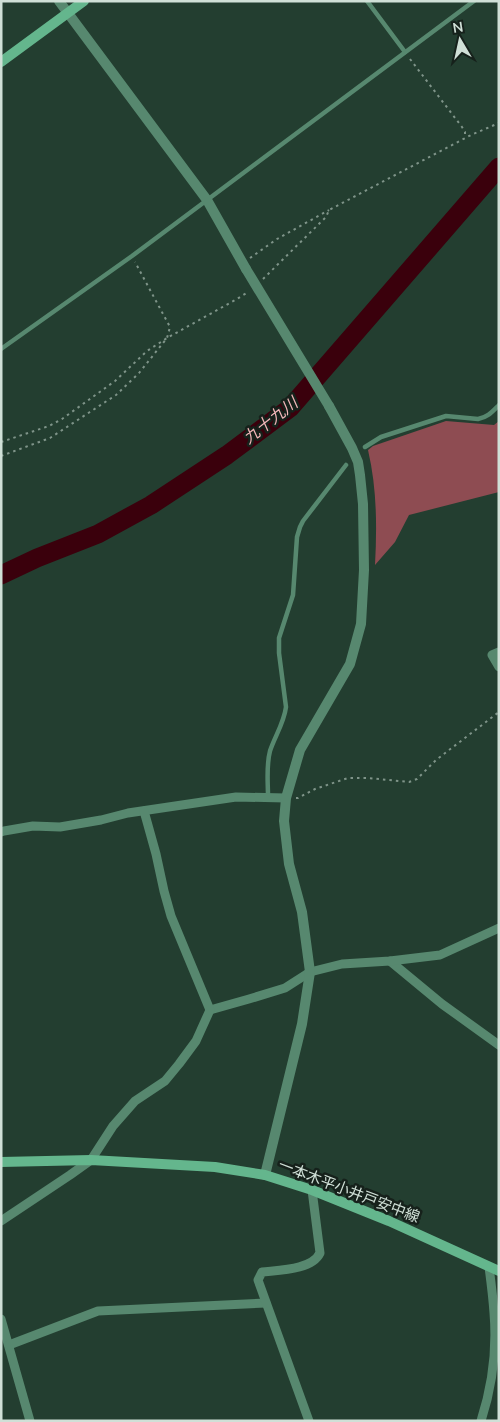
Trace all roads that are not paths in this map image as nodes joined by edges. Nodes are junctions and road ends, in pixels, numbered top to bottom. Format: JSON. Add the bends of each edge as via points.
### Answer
{"nodes":[{"id":1,"x":59,"y":1,"type":"edge"},
{"id":2,"x":84,"y":1,"type":"edge"},
{"id":3,"x":367,"y":1,"type":"edge"},
{"id":4,"x":474,"y":1,"type":"edge"},
{"id":5,"x":68,"y":14,"type":"junction"},
{"id":6,"x":405,"y":52,"type":"junction"},
{"id":7,"x":1,"y":62,"type":"edge"},
{"id":8,"x":207,"y":200,"type":"junction"},
{"id":9,"x":1,"y":349,"type":"edge"},
{"id":10,"x":499,"y":405,"type":"edge"},
{"id":11,"x":365,"y":447,"type":"dead end"},
{"id":12,"x":346,"y":465,"type":"dead end"},
{"id":13,"x":499,"y":652,"type":"edge"},
{"id":14,"x":499,"y":666,"type":"edge"},
{"id":15,"x":268,"y":797,"type":"junction"},
{"id":16,"x":286,"y":798,"type":"junction"},
{"id":17,"x":144,"y":810,"type":"junction"},
{"id":18,"x":1,"y":832,"type":"edge"},
{"id":19,"x":499,"y":928,"type":"edge"},
{"id":20,"x":390,"y":961,"type":"junction"},
{"id":21,"x":310,"y":972,"type":"junction"},
{"id":22,"x":210,"y":1010,"type":"junction"},
{"id":23,"x":499,"y":1045,"type":"edge"},
{"id":24,"x":91,"y":1160,"type":"junction"},
{"id":25,"x":1,"y":1162,"type":"edge"},
{"id":26,"x":265,"y":1175,"type":"junction"},
{"id":27,"x":312,"y":1190,"type":"junction"},
{"id":28,"x":1,"y":1221,"type":"edge"},
{"id":29,"x":489,"y":1267,"type":"junction"},
{"id":30,"x":499,"y":1271,"type":"edge"},
{"id":31,"x":266,"y":1303,"type":"junction"},
{"id":32,"x":1,"y":1319,"type":"edge"},
{"id":33,"x":9,"y":1345,"type":"junction"},
{"id":34,"x":30,"y":1421,"type":"edge"},
{"id":35,"x":309,"y":1421,"type":"edge"},
{"id":36,"x":481,"y":1421,"type":"edge"}],
"edges":[{"from":1,"to":5,"type":"street"},
{"from":2,"to":5,"type":"main road"},
{"from":3,"to":6,"type":"lane"},
{"from":4,"to":6,"type":"lane"},
{"from":5,"to":7,"type":"main road"},
{"from":5,"to":8,"type":"street"},
{"from":6,"to":8,"type":"lane"},
{"from":8,"to":9,"type":"lane"},
{"from":8,"to":16,"type":"street","bridge":true,"via":[[248,264],[329,406],[354,452],[360,475],[364,570],[361,624],[350,664],[300,750]]},
{"from":10,"to":11,"type":"lane","via":[[483,418],[446,416],[381,437]]},
{"from":12,"to":15,"type":"lane","via":[[303,521],[299,532],[293,594],[279,638],[286,707],[268,761]]},
{"from":13,"to":14,"type":"street","via":[[492,654]]},
{"from":15,"to":16,"type":"street"},
{"from":15,"to":17,"type":"street","via":[[236,797]]},
{"from":16,"to":21,"type":"street","via":[[284,821],[289,864],[302,912]]},
{"from":17,"to":18,"type":"street","via":[[60,827],[33,826]]},
{"from":17,"to":22,"type":"street","via":[[172,916]]},
{"from":19,"to":20,"type":"street","via":[[440,955]]},
{"from":20,"to":21,"type":"street","via":[[342,964]]},
{"from":20,"to":23,"type":"street"},
{"from":21,"to":22,"type":"street","via":[[285,988]]},
{"from":21,"to":26,"type":"street","via":[[302,1024]]},
{"from":22,"to":24,"type":"street","via":[[196,1041],[179,1064],[165,1081],[135,1101],[113,1126]]},
{"from":24,"to":25,"type":"main road","name":"一本木平小井戸安中線"},
{"from":24,"to":26,"type":"main road","name":"一本木平小井戸安中線","via":[[215,1166]]},
{"from":24,"to":28,"type":"street"},
{"from":26,"to":27,"type":"main road","name":"一本木平小井戸安中線"},
{"from":27,"to":29,"type":"main road","name":"一本木平小井戸安中線","via":[[390,1220]]},
{"from":27,"to":31,"type":"street","via":[[320,1253],[317,1259],[305,1266],[262,1272],[258,1280]]},
{"from":29,"to":30,"type":"main road","name":"一本木平小井戸安中線"},
{"from":29,"to":36,"type":"street","via":[[495,1338],[493,1368]]},
{"from":31,"to":33,"type":"street","via":[[98,1311]]},
{"from":31,"to":35,"type":"street"},
{"from":32,"to":33,"type":"street"},
{"from":33,"to":34,"type":"street"}]}
